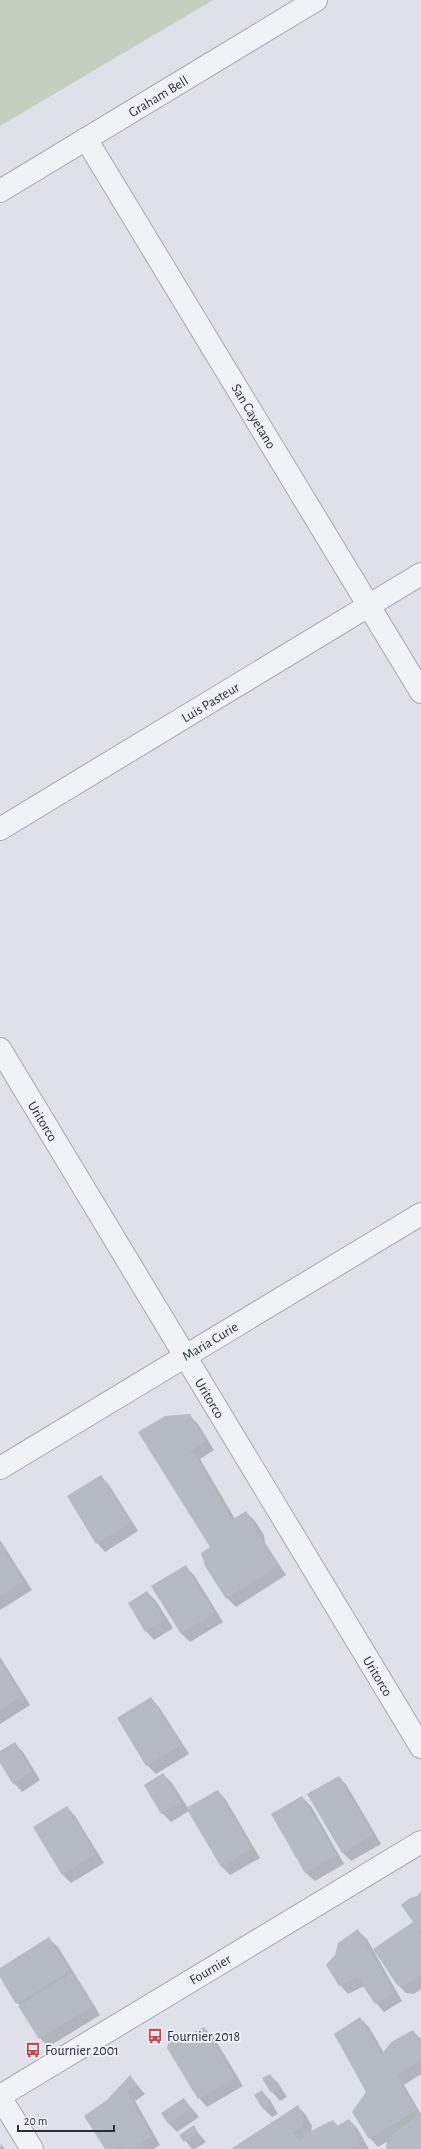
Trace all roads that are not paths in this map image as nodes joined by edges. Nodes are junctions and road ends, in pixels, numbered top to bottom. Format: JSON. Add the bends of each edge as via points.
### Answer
{"nodes":[{"id":1,"x":316,"y":0,"type":"edge"},
{"id":2,"x":290,"y":7,"type":"edge"},
{"id":3,"x":86,"y":139,"type":"junction"},
{"id":4,"x":0,"y":191,"type":"edge"},
{"id":5,"x":421,"y":574,"type":"edge"},
{"id":6,"x":369,"y":606,"type":"junction"},
{"id":7,"x":421,"y":692,"type":"edge"},
{"id":8,"x":0,"y":830,"type":"edge"},
{"id":9,"x":0,"y":1049,"type":"edge"},
{"id":10,"x":421,"y":1214,"type":"edge"},
{"id":11,"x":185,"y":1356,"type":"junction"},
{"id":12,"x":0,"y":1468,"type":"edge"},
{"id":13,"x":421,"y":1747,"type":"edge"},
{"id":14,"x":421,"y":1842,"type":"edge"},
{"id":15,"x":0,"y":2096,"type":"edge"},
{"id":16,"x":32,"y":2149,"type":"edge"}],
"edges":[{"from":1,"to":2,"type":"street","name":"Graham Bell"},
{"from":2,"to":3,"type":"street","name":"Graham Bell"},
{"from":3,"to":4,"type":"street","name":"Graham Bell"},
{"from":3,"to":6,"type":"street","name":"San Cayetano"},
{"from":5,"to":6,"type":"street","name":"Luis Pasteur"},
{"from":6,"to":7,"type":"street","name":"San Cayetano"},
{"from":6,"to":8,"type":"street","name":"Luis Pasteur"},
{"from":9,"to":11,"type":"street","name":"Uritorco"},
{"from":10,"to":11,"type":"street","name":"Maria Curie"},
{"from":11,"to":12,"type":"street","name":"Maria Curie"},
{"from":11,"to":13,"type":"street","name":"Uritorco"},
{"from":14,"to":15,"type":"street","name":"Fournier"},
{"from":15,"to":16,"type":"street"}]}
